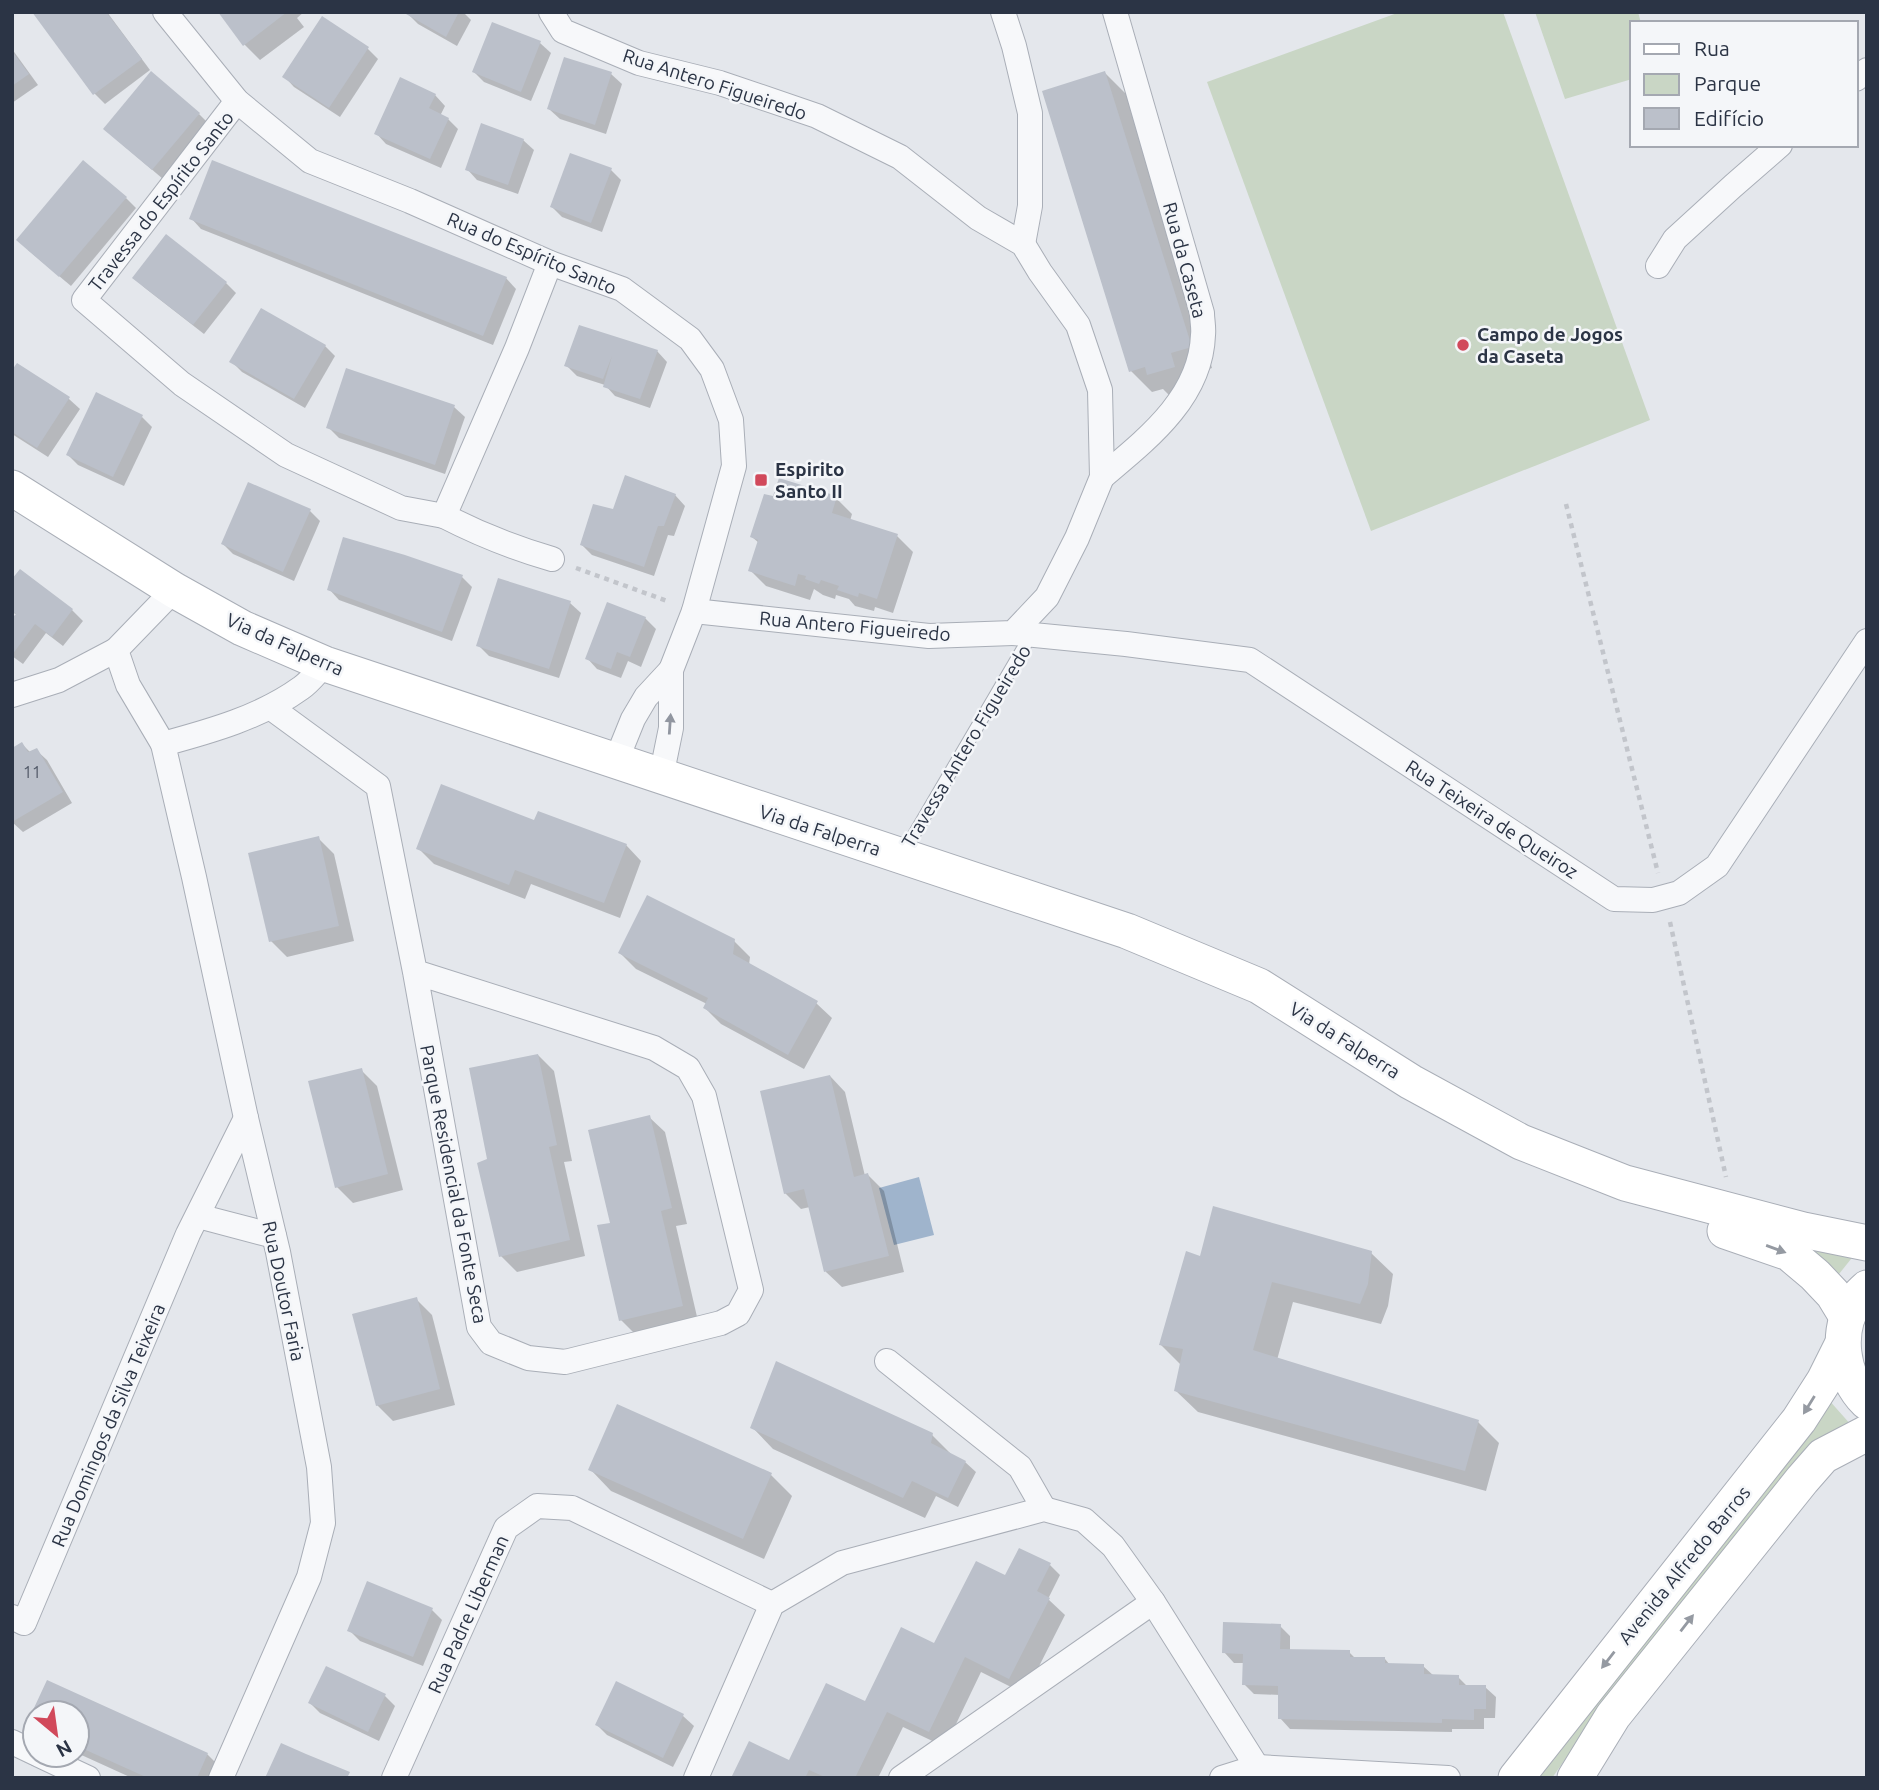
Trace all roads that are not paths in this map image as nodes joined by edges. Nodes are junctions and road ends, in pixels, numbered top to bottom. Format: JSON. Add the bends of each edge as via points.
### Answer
{"nodes":[{"id":1,"x":165,"y":12,"type":"edge"},
{"id":2,"x":551,"y":12,"type":"edge"},
{"id":3,"x":1003,"y":12,"type":"edge"},
{"id":4,"x":1115,"y":12,"type":"edge"},
{"id":5,"x":237,"y":101,"type":"junction"},
{"id":6,"x":1778,"y":147,"type":"edge"},
{"id":7,"x":1023,"y":243,"type":"junction"},
{"id":8,"x":550,"y":263,"type":"junction"},
{"id":9,"x":1658,"y":266,"type":"dead end"},
{"id":10,"x":1102,"y":477,"type":"junction"},
{"id":11,"x":12,"y":488,"type":"edge"},
{"id":12,"x":443,"y":516,"type":"junction"},
{"id":13,"x":552,"y":559,"type":"road end"},
{"id":14,"x":174,"y":590,"type":"junction"},
{"id":15,"x":694,"y":611,"type":"junction"},
{"id":16,"x":1022,"y":634,"type":"junction"},
{"id":17,"x":1867,"y":641,"type":"edge"},
{"id":18,"x":116,"y":650,"type":"junction"},
{"id":19,"x":324,"y":664,"type":"junction"},
{"id":20,"x":671,"y":670,"type":"junction"},
{"id":21,"x":12,"y":695,"type":"edge"},
{"id":22,"x":270,"y":707,"type":"junction"},
{"id":23,"x":163,"y":744,"type":"junction"},
{"id":24,"x":616,"y":761,"type":"junction"},
{"id":25,"x":661,"y":777,"type":"junction"},
{"id":26,"x":901,"y":857,"type":"junction"},
{"id":27,"x":415,"y":972,"type":"junction"},
{"id":28,"x":246,"y":1118,"type":"junction"},
{"id":29,"x":1625,"y":1183,"type":"junction"},
{"id":30,"x":198,"y":1216,"type":"junction"},
{"id":31,"x":274,"y":1236,"type":"junction"},
{"id":32,"x":1867,"y":1243,"type":"edge"},
{"id":33,"x":1867,"y":1288,"type":"edge"},
{"id":34,"x":1845,"y":1331,"type":"junction"},
{"id":35,"x":887,"y":1361,"type":"dead end"},
{"id":36,"x":1867,"y":1402,"type":"edge"},
{"id":37,"x":1867,"y":1433,"type":"edge"},
{"id":38,"x":1044,"y":1509,"type":"junction"},
{"id":39,"x":1153,"y":1602,"type":"junction"},
{"id":40,"x":772,"y":1604,"type":"junction"},
{"id":41,"x":12,"y":1617,"type":"edge"},
{"id":42,"x":1257,"y":1768,"type":"junction"},
{"id":43,"x":69,"y":1769,"type":"edge"},
{"id":44,"x":88,"y":1778,"type":"edge"},
{"id":45,"x":221,"y":1778,"type":"edge"},
{"id":46,"x":394,"y":1778,"type":"edge"},
{"id":47,"x":696,"y":1778,"type":"edge"},
{"id":48,"x":901,"y":1778,"type":"edge"},
{"id":49,"x":1222,"y":1778,"type":"edge"},
{"id":50,"x":1448,"y":1778,"type":"edge"},
{"id":51,"x":1516,"y":1778,"type":"edge"},
{"id":52,"x":1575,"y":1778,"type":"edge"}],
"edges":[{"from":1,"to":5,"type":"street","name":"Rua do Espírito Santo"},
{"from":2,"to":7,"type":"street","name":"Rua Antero Figueiredo","via":[[563,31],[639,62],[817,116],[900,157],[978,218]]},
{"from":3,"to":7,"type":"street","via":[[1030,113],[1030,206]]},
{"from":4,"to":10,"type":"street","name":"Rua da Caseta","via":[[1202,313],[1203,335],[1191,381],[1177,405],[1151,436]]},
{"from":5,"to":8,"type":"street","name":"Rua do Espírito Santo","via":[[310,161]]},
{"from":5,"to":12,"type":"street","name":"Travessa do Espírito Santo","via":[[84,300],[182,384],[286,455],[401,508]]},
{"from":6,"to":9,"type":"street","via":[[1675,239]]},
{"from":7,"to":10,"type":"street","via":[[1079,325],[1100,390]]},
{"from":8,"to":12,"type":"street"},
{"from":8,"to":15,"type":"street","name":"Rua do Espírito Santo","via":[[621,289],[691,340],[712,369],[731,420],[734,466]]},
{"from":10,"to":16,"type":"street","via":[[1047,597]]},
{"from":11,"to":14,"type":"main road","name":"Via da Falperra"},
{"from":12,"to":13,"type":"street","via":[[502,544]]},
{"from":14,"to":18,"type":"street"},
{"from":14,"to":19,"type":"main road","name":"Via da Falperra","via":[[242,628]]},
{"from":15,"to":16,"type":"street","name":"Rua Antero Figueiredo","via":[[929,636]]},
{"from":15,"to":20,"type":"street","name":"Rua do Espírito Santo"},
{"from":16,"to":17,"type":"street","name":"Rua Teixeira de Queiroz","via":[[1250,660],[1614,899],[1653,900],[1679,893],[1717,866]]},
{"from":16,"to":26,"type":"lane","name":"Travessa Antero Figueiredo"},
{"from":18,"to":21,"type":"street","via":[[59,680]]},
{"from":18,"to":23,"type":"street","name":"Rua Doutor Faria","via":[[128,685]]},
{"from":19,"to":22,"type":"street","via":[[304,686]]},
{"from":19,"to":24,"type":"main road","name":"Via da Falperra"},
{"from":20,"to":24,"type":"street","via":[[646,697]]},
{"from":25,"to":20,"type":"street","one_way":true,"via":[[671,728]]},
{"from":22,"to":23,"type":"street"},
{"from":22,"to":27,"type":"street","name":"Parque Residencial da Fonte Seca","via":[[378,786]]},
{"from":23,"to":28,"type":"street","name":"Rua Doutor Faria"},
{"from":24,"to":25,"type":"main road","name":"Via da Falperra"},
{"from":25,"to":26,"type":"main road","name":"Via da Falperra"},
{"from":26,"to":29,"type":"main road","name":"Via da Falperra","via":[[1127,932],[1259,986],[1411,1082],[1521,1142]]},
{"from":27,"to":27,"type":"street","name":"Parque Residencial da Fonte Seca","via":[[479,1327],[491,1343],[528,1358],[565,1362],[721,1323],[738,1314],[751,1290],[704,1096],[688,1068],[654,1048]]},
{"from":28,"to":30,"type":"street","name":"Rua Domingos da Silva Teixeira"},
{"from":28,"to":31,"type":"street","name":"Rua Doutor Faria"},
{"from":29,"to":32,"type":"main road","name":"Via da Falperra"},
{"from":29,"to":34,"type":"main road","name":"Via da Falperra","one_way":true,"via":[[1686,1219],[1789,1253],[1833,1294]]},
{"from":30,"to":31,"type":"street"},
{"from":30,"to":41,"type":"street","name":"Rua Domingos da Silva Teixeira","via":[[24,1622]]},
{"from":31,"to":45,"type":"street","name":"Rua Doutor Faria","via":[[319,1467],[323,1523],[309,1577]]},
{"from":33,"to":34,"type":"main road","via":[[1856,1300]]},
{"from":34,"to":36,"type":"main road","name":"Via da Falperra","via":[[1849,1376]]},
{"from":34,"to":51,"type":"main road","name":"Avenida Alfredo Barros","one_way":true,"via":[[1824,1381],[1799,1420]]},
{"from":35,"to":38,"type":"street","via":[[1020,1467]]},
{"from":52,"to":37,"type":"main road","name":"Avenida Alfredo Barros","one_way":true,"via":[[1613,1716],[1802,1480],[1823,1456]]},
{"from":38,"to":39,"type":"street","via":[[1084,1520],[1113,1546]]},
{"from":38,"to":40,"type":"street","via":[[842,1563]]},
{"from":39,"to":42,"type":"street"},
{"from":39,"to":48,"type":"street"},
{"from":40,"to":46,"type":"street","name":"Rua Padre Liberman","via":[[572,1508],[537,1506],[506,1528]]},
{"from":40,"to":47,"type":"street"},
{"from":42,"to":49,"type":"street"},
{"from":42,"to":50,"type":"street"},
{"from":43,"to":44,"type":"street"}]}
